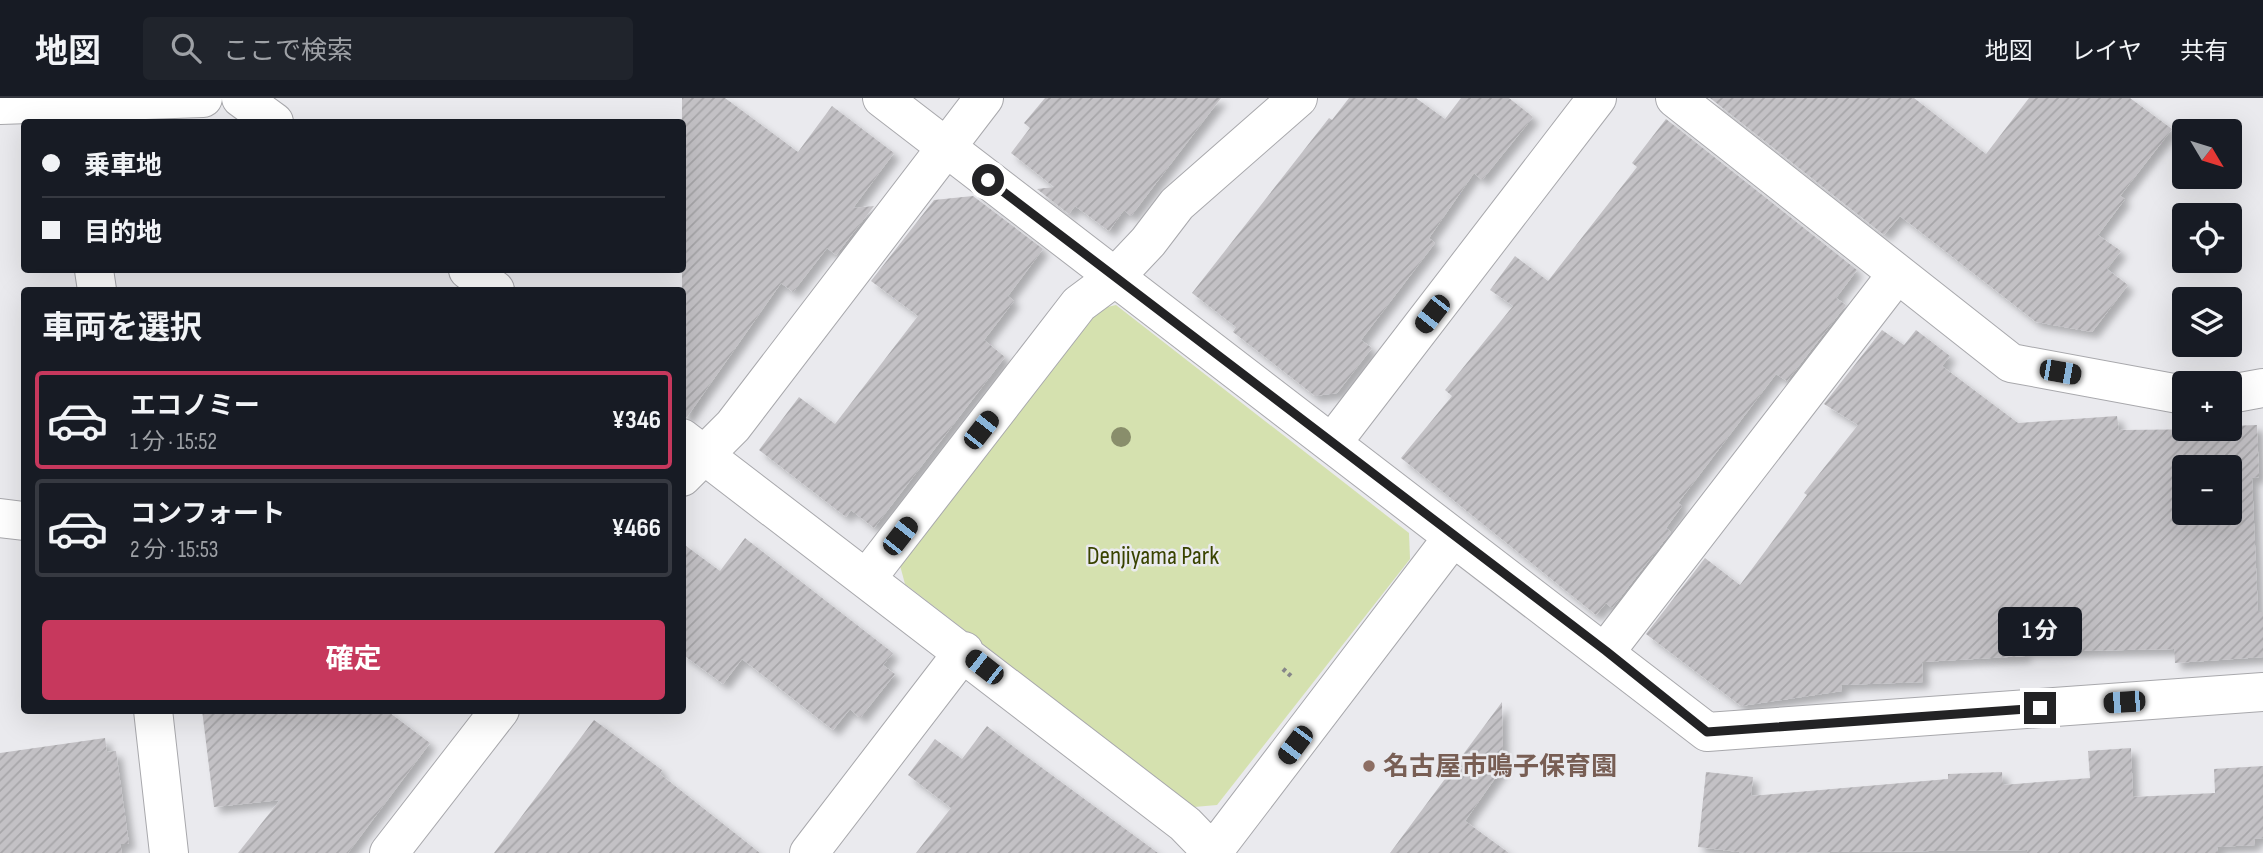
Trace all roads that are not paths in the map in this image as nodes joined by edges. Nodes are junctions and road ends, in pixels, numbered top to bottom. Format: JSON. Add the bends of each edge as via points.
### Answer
{"nodes":[{"id":1,"x":203,"y":98,"type":"edge"},
{"id":2,"x":241,"y":98,"type":"edge"},
{"id":3,"x":882,"y":98,"type":"edge"},
{"id":4,"x":984,"y":98,"type":"edge"},
{"id":5,"x":1298,"y":98,"type":"edge"},
{"id":6,"x":1597,"y":98,"type":"edge"},
{"id":7,"x":1675,"y":98,"type":"edge"},
{"id":8,"x":0,"y":105,"type":"edge"},
{"id":9,"x":73,"y":108,"type":"edge"},
{"id":10,"x":270,"y":119,"type":"edge"},
{"id":11,"x":946,"y":147,"type":"junction"},
{"id":12,"x":1897,"y":274,"type":"junction"},
{"id":13,"x":1114,"y":278,"type":"junction"},
{"id":14,"x":2263,"y":388,"type":"edge"},
{"id":15,"x":2242,"y":392,"type":"edge"},
{"id":16,"x":2172,"y":393,"type":"edge"},
{"id":17,"x":1332,"y":443,"type":"junction"},
{"id":18,"x":690,"y":457,"type":"edge"},
{"id":19,"x":0,"y":518,"type":"edge"},
{"id":20,"x":21,"y":521,"type":"edge"},
{"id":21,"x":1453,"y":537,"type":"junction"},
{"id":22,"x":867,"y":578,"type":"junction"},
{"id":23,"x":964,"y":651,"type":"junction"},
{"id":24,"x":1606,"y":651,"type":"junction"},
{"id":25,"x":2263,"y":692,"type":"edge"},
{"id":26,"x":153,"y":714,"type":"edge"},
{"id":27,"x":497,"y":714,"type":"edge"},
{"id":28,"x":169,"y":853,"type":"edge"},
{"id":29,"x":389,"y":853,"type":"edge"},
{"id":30,"x":809,"y":853,"type":"edge"},
{"id":31,"x":1212,"y":853,"type":"edge"}],
"edges":[{"from":1,"to":9,"type":"street"},
{"from":2,"to":10,"type":"street"},
{"from":3,"to":11,"type":"street"},
{"from":4,"to":11,"type":"street"},
{"from":5,"to":13,"type":"street","via":[[1177,204]]},
{"from":6,"to":17,"type":"street"},
{"from":7,"to":12,"type":"street"},
{"from":8,"to":9,"type":"street"},
{"from":11,"to":13,"type":"street"},
{"from":11,"to":18,"type":"street","via":[[733,426]]},
{"from":12,"to":16,"type":"street","via":[[2011,363]]},
{"from":12,"to":24,"type":"street"},
{"from":13,"to":17,"type":"street"},
{"from":13,"to":22,"type":"street","via":[[1079,304]]},
{"from":14,"to":15,"type":"street"},
{"from":17,"to":21,"type":"street"},
{"from":18,"to":22,"type":"street"},
{"from":19,"to":20,"type":"street"},
{"from":21,"to":24,"type":"street"},
{"from":21,"to":31,"type":"street"},
{"from":22,"to":23,"type":"street"},
{"from":23,"to":30,"type":"street"},
{"from":23,"to":31,"type":"street","via":[[1185,824]]},
{"from":24,"to":25,"type":"street","via":[[1707,732]]},
{"from":26,"to":28,"type":"street"},
{"from":27,"to":29,"type":"street"}]}
